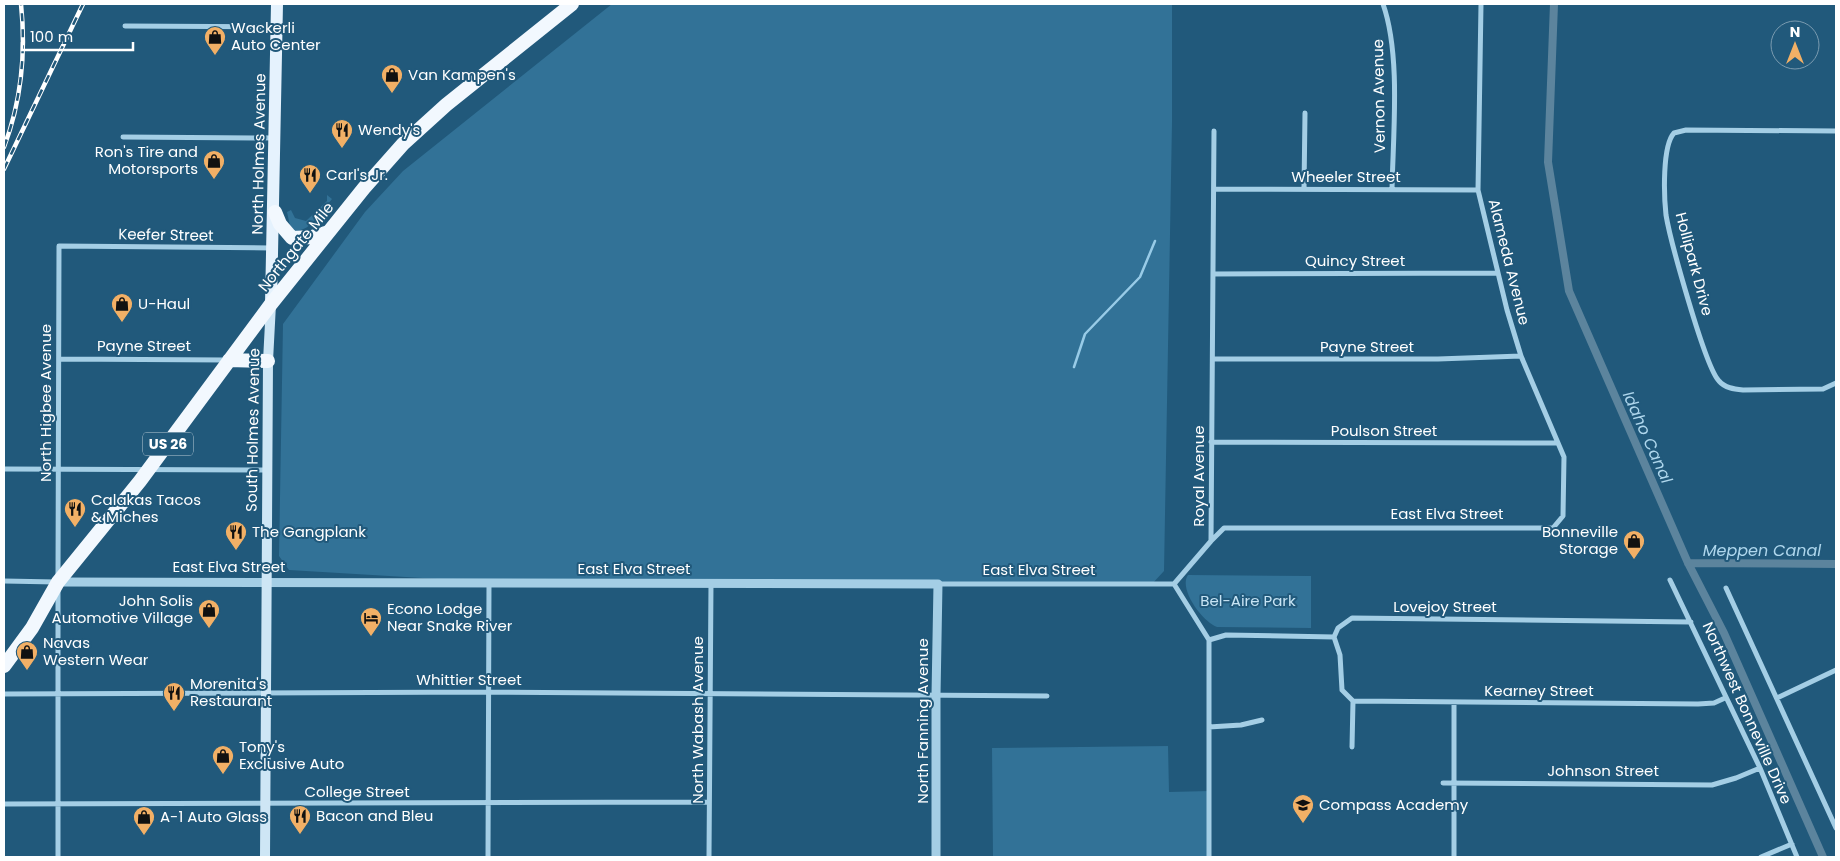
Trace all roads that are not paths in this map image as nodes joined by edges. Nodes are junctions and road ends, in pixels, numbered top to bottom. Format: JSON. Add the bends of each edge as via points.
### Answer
{"nodes":[{"id":1,"x":277,"y":4,"type":"edge"},
{"id":2,"x":572,"y":4,"type":"edge"},
{"id":3,"x":1383,"y":4,"type":"edge"},
{"id":4,"x":1481,"y":4,"type":"edge"},
{"id":5,"x":125,"y":26,"type":"dead end"},
{"id":6,"x":277,"y":27,"type":"junction"},
{"id":7,"x":1305,"y":113,"type":"dead end"},
{"id":8,"x":1214,"y":131,"type":"dead end"},
{"id":9,"x":1836,"y":131,"type":"edge"},
{"id":10,"x":123,"y":137,"type":"dead end"},
{"id":11,"x":276,"y":138,"type":"junction"},
{"id":12,"x":1214,"y":188,"type":"junction"},
{"id":13,"x":1304,"y":189,"type":"junction"},
{"id":14,"x":1392,"y":190,"type":"junction"},
{"id":15,"x":1478,"y":190,"type":"junction"},
{"id":16,"x":274,"y":212,"type":"junction"},
{"id":17,"x":329,"y":232,"type":"junction"},
{"id":18,"x":59,"y":246,"type":"joint"},
{"id":19,"x":274,"y":248,"type":"junction"},
{"id":20,"x":1498,"y":272,"type":"junction"},
{"id":21,"x":1213,"y":274,"type":"junction"},
{"id":22,"x":271,"y":304,"type":"junction"},
{"id":23,"x":1521,"y":356,"type":"junction"},
{"id":24,"x":59,"y":359,"type":"junction"},
{"id":25,"x":1212,"y":359,"type":"junction"},
{"id":26,"x":229,"y":360,"type":"junction"},
{"id":27,"x":268,"y":360,"type":"junction"},
{"id":28,"x":1836,"y":382,"type":"edge"},
{"id":29,"x":1211,"y":442,"type":"junction"},
{"id":30,"x":1557,"y":444,"type":"junction"},
{"id":31,"x":58,"y":469,"type":"junction"},
{"id":32,"x":4,"y":470,"type":"edge"},
{"id":33,"x":149,"y":470,"type":"junction"},
{"id":34,"x":268,"y":470,"type":"junction"},
{"id":35,"x":1563,"y":516,"type":"joint"},
{"id":36,"x":1212,"y":540,"type":"junction"},
{"id":37,"x":1670,"y":580,"type":"dead end"},
{"id":38,"x":4,"y":581,"type":"edge"},
{"id":39,"x":267,"y":581,"type":"junction"},
{"id":40,"x":58,"y":582,"type":"junction"},
{"id":41,"x":489,"y":582,"type":"junction"},
{"id":42,"x":711,"y":583,"type":"junction"},
{"id":43,"x":938,"y":584,"type":"junction"},
{"id":44,"x":1174,"y":584,"type":"junction"},
{"id":45,"x":1726,"y":588,"type":"dead end"},
{"id":46,"x":1691,"y":622,"type":"junction"},
{"id":47,"x":1334,"y":637,"type":"junction"},
{"id":48,"x":1209,"y":640,"type":"junction"},
{"id":49,"x":4,"y":666,"type":"edge"},
{"id":50,"x":1836,"y":670,"type":"edge"},
{"id":51,"x":489,"y":692,"type":"junction"},
{"id":52,"x":265,"y":693,"type":"junction"},
{"id":53,"x":4,"y":694,"type":"edge"},
{"id":54,"x":710,"y":694,"type":"junction"},
{"id":55,"x":58,"y":695,"type":"junction"},
{"id":56,"x":936,"y":695,"type":"junction"},
{"id":57,"x":1047,"y":696,"type":"dead end"},
{"id":58,"x":1725,"y":698,"type":"junction"},
{"id":59,"x":1777,"y":698,"type":"junction"},
{"id":60,"x":1353,"y":701,"type":"junction"},
{"id":61,"x":1454,"y":703,"type":"junction"},
{"id":62,"x":1262,"y":720,"type":"dead end"},
{"id":63,"x":1210,"y":727,"type":"junction"},
{"id":64,"x":1352,"y":747,"type":"dead end"},
{"id":65,"x":1760,"y":768,"type":"junction"},
{"id":66,"x":1443,"y":783,"type":"dead end"},
{"id":67,"x":1454,"y":783,"type":"junction"},
{"id":68,"x":709,"y":802,"type":"junction"},
{"id":69,"x":4,"y":804,"type":"edge"},
{"id":70,"x":58,"y":804,"type":"junction"},
{"id":71,"x":265,"y":804,"type":"junction"},
{"id":72,"x":488,"y":804,"type":"junction"},
{"id":73,"x":1836,"y":828,"type":"edge"},
{"id":74,"x":1792,"y":844,"type":"junction"},
{"id":75,"x":58,"y":857,"type":"edge"},
{"id":76,"x":265,"y":857,"type":"edge"},
{"id":77,"x":488,"y":857,"type":"edge"},
{"id":78,"x":709,"y":857,"type":"edge"},
{"id":79,"x":936,"y":857,"type":"edge"},
{"id":80,"x":1209,"y":857,"type":"edge"},
{"id":81,"x":1454,"y":857,"type":"edge"},
{"id":82,"x":1761,"y":857,"type":"edge"},
{"id":83,"x":1797,"y":857,"type":"edge"}],
"edges":[{"from":1,"to":6,"type":"main road","name":"North Holmes Avenue"},
{"from":2,"to":17,"type":"highway","name":"Northgate Mile","number":"US 26","via":[[493,65],[412,135]]},
{"from":3,"to":14,"type":"street","name":"Vernon Avenue","via":[[1392,37]]},
{"from":4,"to":15,"type":"street","name":"Alameda Avenue"},
{"from":5,"to":6,"type":"street"},
{"from":6,"to":11,"type":"main road","name":"North Holmes Avenue"},
{"from":7,"to":13,"type":"street"},
{"from":8,"to":12,"type":"street","name":"Royal Avenue"},
{"from":9,"to":28,"type":"street","name":"Hollipark Drive","via":[[1686,130],[1674,133],[1666,145],[1669,226],[1711,370],[1720,382],[1732,389],[1823,389]]},
{"from":10,"to":11,"type":"street"},
{"from":11,"to":16,"type":"main road","name":"North Holmes Avenue"},
{"from":12,"to":13,"type":"street","name":"Wheeler Street"},
{"from":12,"to":21,"type":"street","name":"Royal Avenue"},
{"from":13,"to":14,"type":"street","name":"Wheeler Street"},
{"from":14,"to":15,"type":"street","name":"Wheeler Street"},
{"from":15,"to":20,"type":"street","name":"Alameda Avenue"},
{"from":16,"to":17,"type":"highway","via":[[292,238]]},
{"from":16,"to":19,"type":"main road","name":"North Holmes Avenue"},
{"from":17,"to":22,"type":"highway","name":"Northgate Mile","number":"US 26"},
{"from":18,"to":19,"type":"street","name":"Keefer Street"},
{"from":18,"to":24,"type":"street","name":"North Higbee Avenue"},
{"from":19,"to":22,"type":"main road","name":"North Holmes Avenue"},
{"from":20,"to":21,"type":"street","name":"Quincy Street"},
{"from":20,"to":23,"type":"street","name":"Alameda Avenue"},
{"from":21,"to":25,"type":"street","name":"Royal Avenue"},
{"from":22,"to":26,"type":"highway","name":"Northgate Mile","number":"US 26"},
{"from":22,"to":27,"type":"main road","name":"South Holmes Avenue"},
{"from":23,"to":25,"type":"street","name":"Payne Street","via":[[1438,360]]},
{"from":23,"to":30,"type":"street","name":"Alameda Avenue"},
{"from":24,"to":26,"type":"street","name":"Payne Street"},
{"from":24,"to":31,"type":"street","name":"North Higbee Avenue"},
{"from":25,"to":29,"type":"street","name":"Royal Avenue"},
{"from":26,"to":27,"type":"highway"},
{"from":26,"to":33,"type":"highway","name":"Northgate Mile","number":"US 26"},
{"from":27,"to":34,"type":"main road","name":"South Holmes Avenue"},
{"from":29,"to":30,"type":"street","name":"Poulson Street"},
{"from":29,"to":36,"type":"street","name":"Royal Avenue"},
{"from":30,"to":35,"type":"street","name":"Alameda Avenue","via":[[1564,457]]},
{"from":31,"to":32,"type":"street"},
{"from":31,"to":33,"type":"street"},
{"from":31,"to":40,"type":"street","name":"North Higbee Avenue"},
{"from":33,"to":34,"type":"street"},
{"from":33,"to":40,"type":"highway","name":"Northgate Mile","number":"US 26"},
{"from":34,"to":39,"type":"main road","name":"South Holmes Avenue"},
{"from":35,"to":36,"type":"street","name":"East Elva Street","via":[[1553,528],[1224,528]]},
{"from":36,"to":44,"type":"street","name":"Royal Avenue"},
{"from":37,"to":46,"type":"street","name":"Northwest Bonneville Drive"},
{"from":38,"to":40,"type":"street"},
{"from":39,"to":40,"type":"street","name":"East Elva Street"},
{"from":39,"to":41,"type":"street","name":"East Elva Street"},
{"from":39,"to":52,"type":"main road","name":"South Holmes Avenue"},
{"from":40,"to":49,"type":"highway","number":"US 26","via":[[32,628]]},
{"from":40,"to":55,"type":"street","name":"North Higbee Avenue"},
{"from":41,"to":42,"type":"street","name":"East Elva Street"},
{"from":41,"to":51,"type":"street"},
{"from":42,"to":43,"type":"street","name":"East Elva Street"},
{"from":42,"to":54,"type":"street","name":"North Wabash Avenue"},
{"from":43,"to":44,"type":"street","name":"East Elva Street"},
{"from":43,"to":56,"type":"street","name":"North Fanning Avenue"},
{"from":44,"to":48,"type":"street"},
{"from":45,"to":59,"type":"street"},
{"from":46,"to":47,"type":"street","name":"Lovejoy Street","via":[[1352,618],[1338,628]]},
{"from":46,"to":58,"type":"street","name":"Northwest Bonneville Drive"},
{"from":47,"to":48,"type":"street","via":[[1226,635]]},
{"from":47,"to":60,"type":"street","via":[[1340,655],[1342,690]]},
{"from":48,"to":63,"type":"street"},
{"from":50,"to":59,"type":"street"},
{"from":51,"to":52,"type":"street","name":"Whittier Street"},
{"from":51,"to":54,"type":"street","name":"Whittier Street"},
{"from":51,"to":72,"type":"street"},
{"from":52,"to":55,"type":"street","name":"Whittier Street"},
{"from":52,"to":71,"type":"main road","name":"South Holmes Avenue"},
{"from":53,"to":55,"type":"street","name":"Whittier Street"},
{"from":54,"to":56,"type":"street","name":"Whittier Street"},
{"from":54,"to":68,"type":"street","name":"North Wabash Avenue"},
{"from":55,"to":70,"type":"street"},
{"from":56,"to":57,"type":"street","name":"Whittier Street"},
{"from":56,"to":79,"type":"street","name":"North Fanning Avenue"},
{"from":58,"to":61,"type":"street","name":"Kearney Street","via":[[1698,704]]},
{"from":58,"to":65,"type":"street","name":"Northwest Bonneville Drive"},
{"from":59,"to":73,"type":"street"},
{"from":60,"to":61,"type":"street","name":"Kearney Street"},
{"from":60,"to":64,"type":"street"},
{"from":61,"to":67,"type":"street"},
{"from":62,"to":63,"type":"street"},
{"from":63,"to":80,"type":"street"},
{"from":65,"to":67,"type":"street","name":"Johnson Street","via":[[1712,784]]},
{"from":65,"to":74,"type":"street","name":"Northwest Bonneville Drive"},
{"from":66,"to":67,"type":"street","name":"Johnson Street"},
{"from":67,"to":81,"type":"street"},
{"from":68,"to":72,"type":"street","name":"College Street"},
{"from":68,"to":78,"type":"street","name":"North Wabash Avenue"},
{"from":69,"to":70,"type":"street","name":"College Street"},
{"from":70,"to":71,"type":"street","name":"College Street"},
{"from":70,"to":75,"type":"street"},
{"from":71,"to":72,"type":"street","name":"College Street"},
{"from":71,"to":76,"type":"main road","name":"South Holmes Avenue"},
{"from":72,"to":77,"type":"street"},
{"from":74,"to":82,"type":"street"},
{"from":74,"to":83,"type":"street","name":"Northwest Bonneville Drive"}]}
